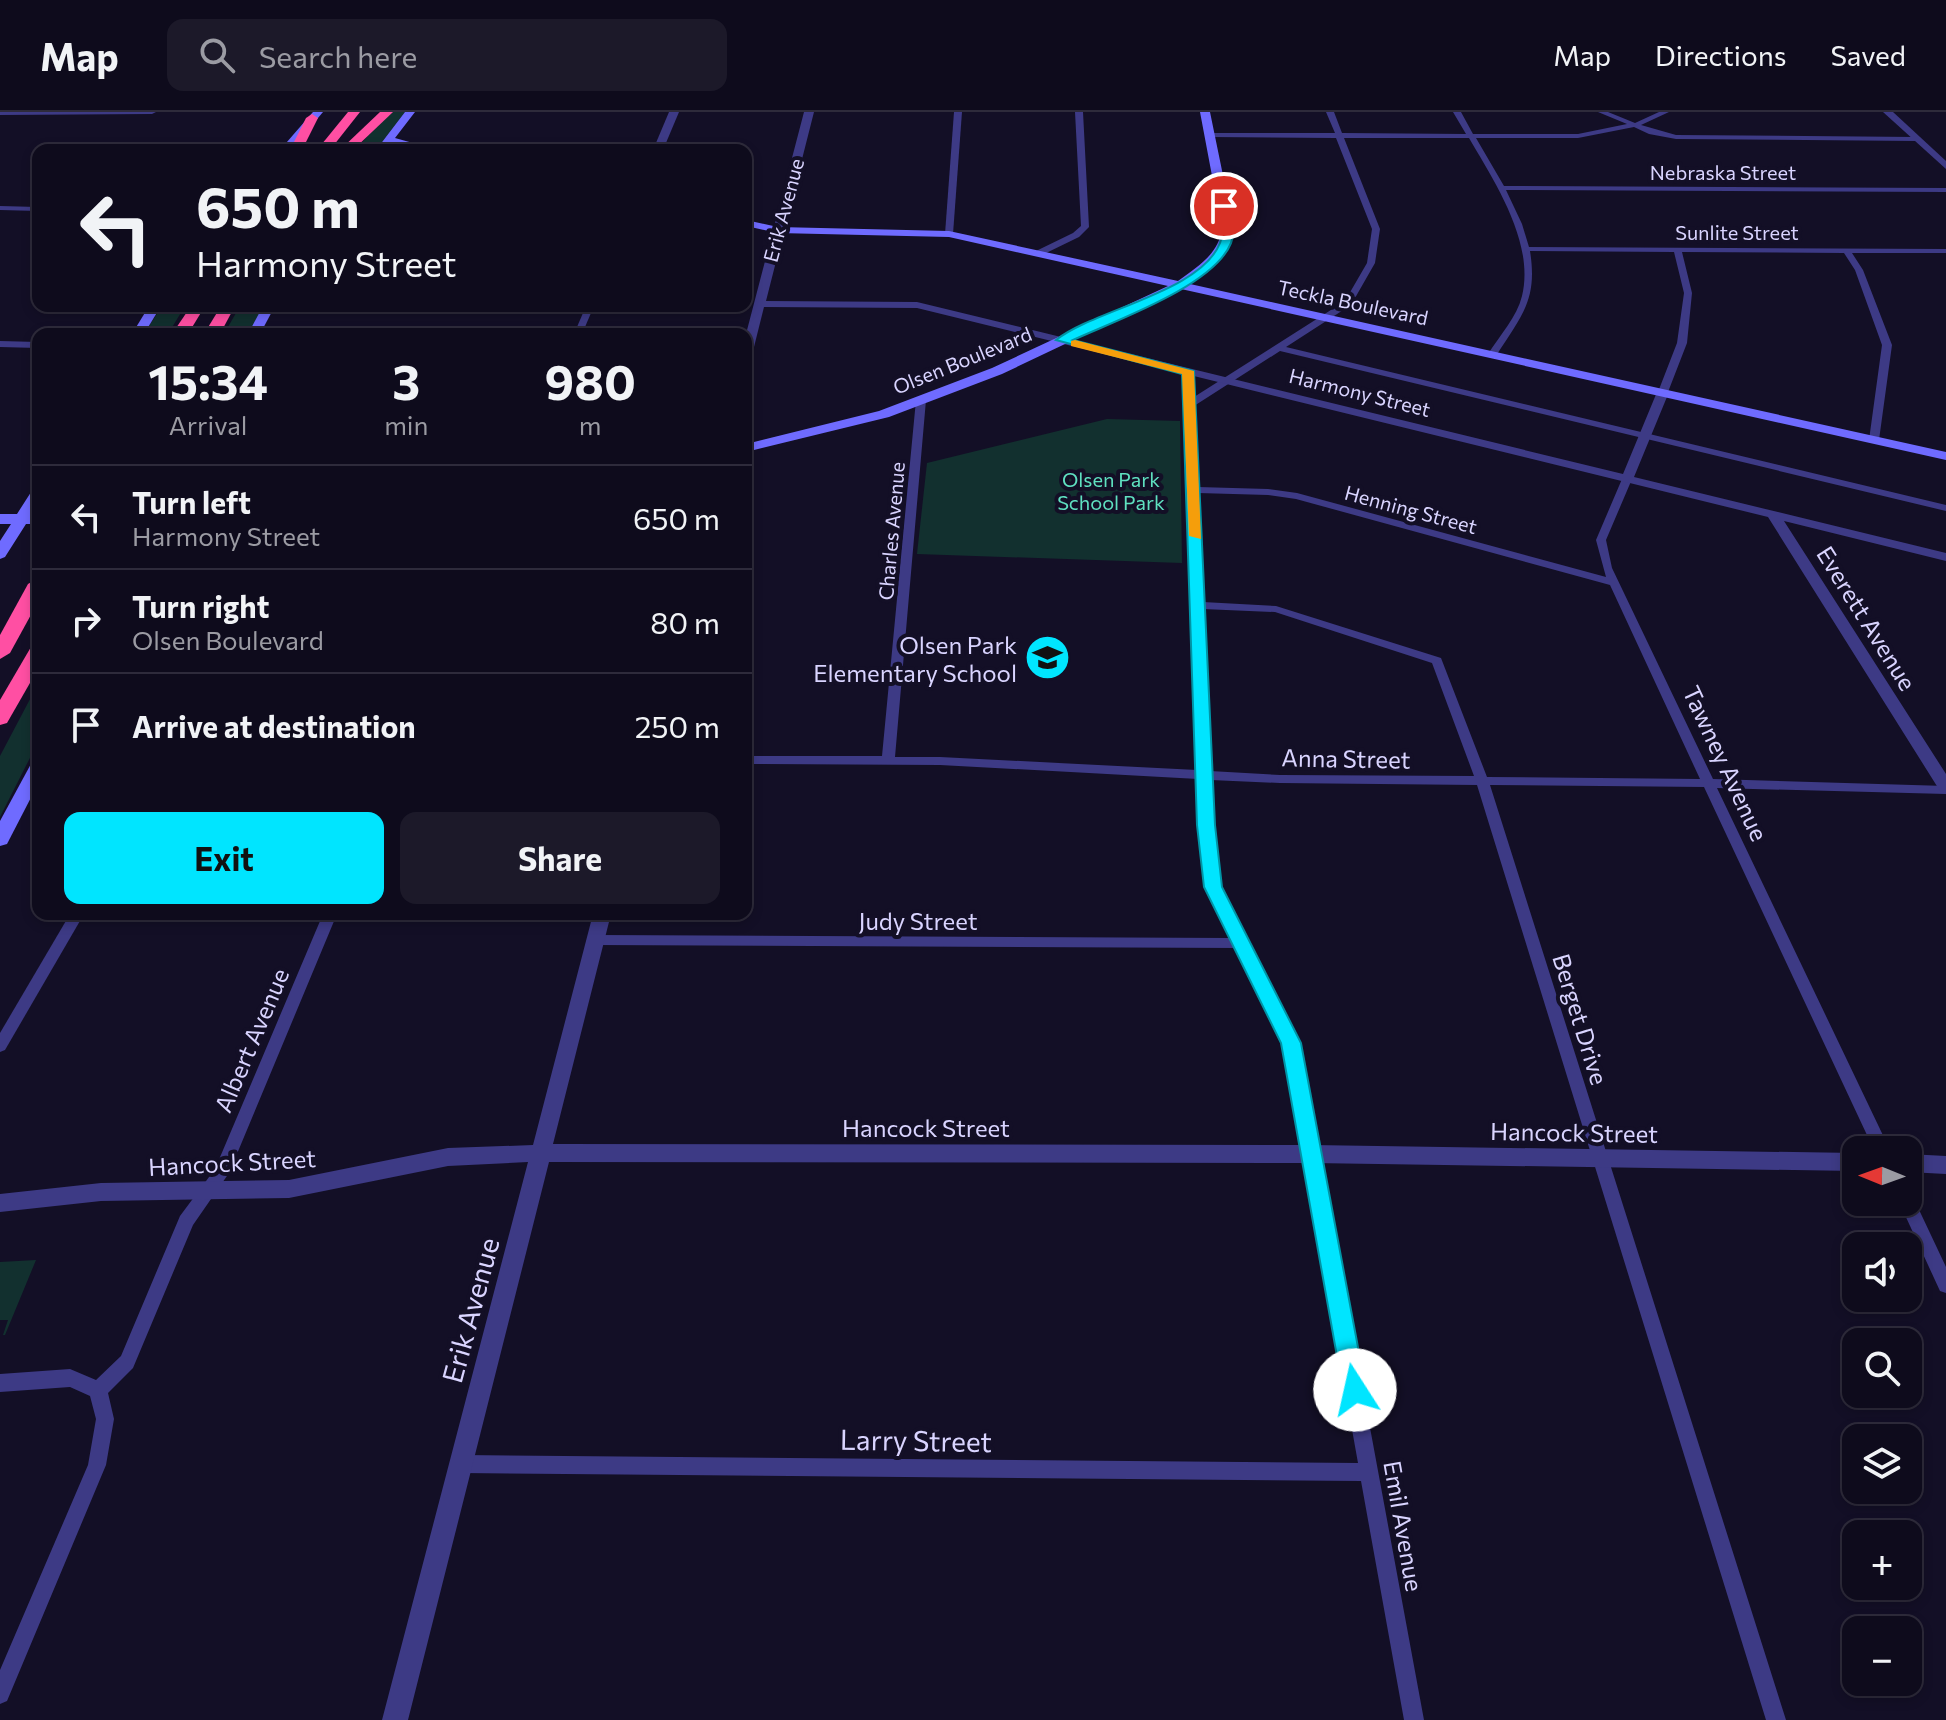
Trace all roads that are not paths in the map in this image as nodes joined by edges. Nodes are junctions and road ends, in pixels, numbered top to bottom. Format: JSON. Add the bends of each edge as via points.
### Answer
{"nodes":[{"id":1,"x":152,"y":112,"type":"edge"},
{"id":2,"x":354,"y":112,"type":"edge"},
{"id":3,"x":376,"y":112,"type":"edge"},
{"id":4,"x":387,"y":112,"type":"edge"},
{"id":5,"x":410,"y":112,"type":"edge"},
{"id":6,"x":674,"y":112,"type":"edge"},
{"id":7,"x":809,"y":112,"type":"edge"},
{"id":8,"x":958,"y":112,"type":"edge"},
{"id":9,"x":1079,"y":112,"type":"edge"},
{"id":10,"x":1205,"y":112,"type":"edge"},
{"id":11,"x":1330,"y":112,"type":"edge"},
{"id":12,"x":1457,"y":112,"type":"edge"},
{"id":13,"x":1602,"y":112,"type":"edge"},
{"id":14,"x":1665,"y":112,"type":"edge"},
{"id":15,"x":1888,"y":112,"type":"edge"},
{"id":16,"x":0,"y":113,"type":"edge"},
{"id":17,"x":314,"y":114,"type":"edge"},
{"id":18,"x":1635,"y":125,"type":"junction"},
{"id":19,"x":1210,"y":135,"type":"junction"},
{"id":20,"x":1339,"y":136,"type":"junction"},
{"id":21,"x":1471,"y":137,"type":"junction"},
{"id":22,"x":1916,"y":139,"type":"junction"},
{"id":23,"x":389,"y":140,"type":"junction"},
{"id":24,"x":290,"y":144,"type":"edge"},
{"id":25,"x":299,"y":144,"type":"edge"},
{"id":26,"x":328,"y":144,"type":"edge"},
{"id":27,"x":351,"y":144,"type":"edge"},
{"id":28,"x":352,"y":144,"type":"edge"},
{"id":29,"x":386,"y":144,"type":"edge"},
{"id":30,"x":407,"y":144,"type":"edge"},
{"id":31,"x":661,"y":144,"type":"edge"},
{"id":32,"x":1946,"y":166,"type":"edge"},
{"id":33,"x":1499,"y":188,"type":"junction"},
{"id":34,"x":1946,"y":190,"type":"edge"},
{"id":35,"x":0,"y":208,"type":"edge"},
{"id":36,"x":32,"y":209,"type":"edge"},
{"id":37,"x":752,"y":224,"type":"edge"},
{"id":38,"x":778,"y":230,"type":"junction"},
{"id":39,"x":949,"y":234,"type":"junction"},
{"id":40,"x":1527,"y":249,"type":"junction"},
{"id":41,"x":1677,"y":249,"type":"junction"},
{"id":42,"x":1846,"y":250,"type":"junction"},
{"id":43,"x":1946,"y":251,"type":"edge"},
{"id":44,"x":1039,"y":253,"type":"junction"},
{"id":45,"x":1181,"y":285,"type":"junction"},
{"id":46,"x":759,"y":304,"type":"junction"},
{"id":47,"x":1328,"y":317,"type":"junction"},
{"id":48,"x":752,"y":331,"type":"edge"},
{"id":49,"x":1061,"y":340,"type":"junction"},
{"id":50,"x":0,"y":344,"type":"edge"},
{"id":51,"x":32,"y":345,"type":"edge"},
{"id":52,"x":1280,"y":348,"type":"junction"},
{"id":53,"x":1493,"y":354,"type":"junction"},
{"id":54,"x":1188,"y":371,"type":"junction"},
{"id":55,"x":1229,"y":381,"type":"junction"},
{"id":56,"x":1663,"y":392,"type":"junction"},
{"id":57,"x":921,"y":400,"type":"junction"},
{"id":58,"x":1190,"y":404,"type":"junction"},
{"id":59,"x":1645,"y":437,"type":"junction"},
{"id":60,"x":1874,"y":440,"type":"junction"},
{"id":61,"x":752,"y":447,"type":"edge"},
{"id":62,"x":1946,"y":456,"type":"edge"},
{"id":63,"x":1627,"y":479,"type":"junction"},
{"id":64,"x":1195,"y":490,"type":"junction"},
{"id":65,"x":1946,"y":508,"type":"edge"},
{"id":66,"x":1773,"y":515,"type":"junction"},
{"id":67,"x":0,"y":519,"type":"edge"},
{"id":68,"x":30,"y":519,"type":"edge"},
{"id":69,"x":0,"y":554,"type":"edge"},
{"id":70,"x":1946,"y":557,"type":"edge"},
{"id":71,"x":1614,"y":583,"type":"junction"},
{"id":72,"x":32,"y":595,"type":"edge"},
{"id":73,"x":1199,"y":605,"type":"junction"},
{"id":74,"x":0,"y":653,"type":"edge"},
{"id":75,"x":32,"y":661,"type":"edge"},
{"id":76,"x":21,"y":679,"type":"junction"},
{"id":77,"x":0,"y":718,"type":"edge"},
{"id":78,"x":0,"y":731,"type":"edge"},
{"id":79,"x":752,"y":760,"type":"edge"},
{"id":80,"x":888,"y":761,"type":"junction"},
{"id":81,"x":1204,"y":775,"type":"junction"},
{"id":82,"x":32,"y":778,"type":"edge"},
{"id":83,"x":1482,"y":781,"type":"junction"},
{"id":84,"x":1709,"y":783,"type":"junction"},
{"id":85,"x":1946,"y":789,"type":"edge"},
{"id":86,"x":0,"y":839,"type":"edge"},
{"id":87,"x":74,"y":920,"type":"edge"},
{"id":88,"x":327,"y":920,"type":"edge"},
{"id":89,"x":600,"y":920,"type":"edge"},
{"id":90,"x":595,"y":940,"type":"junction"},
{"id":91,"x":1241,"y":943,"type":"junction"},
{"id":92,"x":0,"y":1046,"type":"edge"},
{"id":93,"x":1875,"y":1136,"type":"edge"},
{"id":94,"x":542,"y":1153,"type":"junction"},
{"id":95,"x":1312,"y":1154,"type":"junction"},
{"id":96,"x":1599,"y":1158,"type":"junction"},
{"id":97,"x":1842,"y":1162,"type":"edge"},
{"id":98,"x":1922,"y":1164,"type":"edge"},
{"id":99,"x":1946,"y":1165,"type":"edge"},
{"id":100,"x":207,"y":1191,"type":"junction"},
{"id":101,"x":0,"y":1203,"type":"edge"},
{"id":102,"x":1914,"y":1216,"type":"edge"},
{"id":103,"x":1946,"y":1285,"type":"edge"},
{"id":104,"x":0,"y":1383,"type":"edge"},
{"id":105,"x":98,"y":1390,"type":"junction"},
{"id":106,"x":461,"y":1464,"type":"junction"},
{"id":107,"x":1370,"y":1472,"type":"junction"},
{"id":108,"x":0,"y":1694,"type":"edge"},
{"id":109,"x":395,"y":1720,"type":"edge"},
{"id":110,"x":1414,"y":1720,"type":"edge"},
{"id":111,"x":1776,"y":1720,"type":"edge"}],
"edges":[{"from":1,"to":16,"type":"street"},
{"from":2,"to":26,"type":"highway"},
{"from":3,"to":27,"type":"highway"},
{"from":4,"to":28,"type":"highway"},
{"from":5,"to":23,"type":"main road"},
{"from":6,"to":31,"type":"street"},
{"from":7,"to":38,"type":"street","name":"Erik Avenue"},
{"from":8,"to":39,"type":"street"},
{"from":9,"to":44,"type":"street","via":[[1085,227]]},
{"from":10,"to":19,"type":"main road","name":"Olsen Boulevard"},
{"from":11,"to":20,"type":"street"},
{"from":12,"to":21,"type":"street"},
{"from":13,"to":18,"type":"street"},
{"from":14,"to":18,"type":"street"},
{"from":15,"to":22,"type":"street"},
{"from":17,"to":24,"type":"main road"},
{"from":17,"to":25,"type":"highway"},
{"from":18,"to":21,"type":"street","via":[[1578,136]]},
{"from":18,"to":22,"type":"street","via":[[1690,137]]},
{"from":19,"to":20,"type":"street"},
{"from":19,"to":45,"type":"main road","name":"Olsen Boulevard","via":[[1226,242],[1218,256]]},
{"from":20,"to":21,"type":"street"},
{"from":20,"to":47,"type":"street","via":[[1376,229],[1371,263],[1348,303]]},
{"from":21,"to":33,"type":"street"},
{"from":22,"to":32,"type":"street"},
{"from":23,"to":29,"type":"main road"},
{"from":23,"to":30,"type":"main road"},
{"from":33,"to":34,"type":"street","name":"Nebraska Street"},
{"from":33,"to":40,"type":"street"},
{"from":35,"to":36,"type":"street"},
{"from":37,"to":38,"type":"main road","name":"Teckla Boulevard"},
{"from":38,"to":39,"type":"main road","name":"Teckla Boulevard"},
{"from":38,"to":46,"type":"street","name":"Erik Avenue"},
{"from":39,"to":44,"type":"main road","name":"Teckla Boulevard"},
{"from":40,"to":41,"type":"street","name":"Sunlite Street"},
{"from":40,"to":53,"type":"street","via":[[1527,295]]},
{"from":41,"to":42,"type":"street","name":"Sunlite Street"},
{"from":41,"to":56,"type":"street","via":[[1688,293],[1682,343]]},
{"from":42,"to":43,"type":"street","name":"Sunlite Street"},
{"from":42,"to":60,"type":"street","via":[[1859,270],[1887,345]]},
{"from":44,"to":45,"type":"main road","name":"Teckla Boulevard"},
{"from":45,"to":47,"type":"main road","name":"Teckla Boulevard"},
{"from":45,"to":49,"type":"main road","name":"Olsen Boulevard"},
{"from":46,"to":48,"type":"street","name":"Erik Avenue"},
{"from":46,"to":49,"type":"street","name":"Harmony Street","via":[[917,305]]},
{"from":47,"to":52,"type":"street"},
{"from":47,"to":53,"type":"main road","name":"Teckla Boulevard"},
{"from":49,"to":54,"type":"street","name":"Harmony Street"},
{"from":49,"to":57,"type":"main road","name":"Olsen Boulevard"},
{"from":50,"to":51,"type":"street"},
{"from":52,"to":55,"type":"street"},
{"from":52,"to":59,"type":"street"},
{"from":53,"to":56,"type":"main road","name":"Teckla Boulevard"},
{"from":54,"to":55,"type":"street","name":"Harmony Street"},
{"from":54,"to":58,"type":"street","name":"Emil Avenue"},
{"from":55,"to":58,"type":"street"},
{"from":55,"to":63,"type":"street","name":"Harmony Street"},
{"from":56,"to":59,"type":"street","name":"Tawney Avenue"},
{"from":56,"to":60,"type":"main road","name":"Teckla Boulevard"},
{"from":57,"to":61,"type":"main road","name":"Olsen Boulevard"},
{"from":57,"to":80,"type":"street","name":"Charles Avenue"},
{"from":58,"to":64,"type":"street","name":"Emil Avenue"},
{"from":59,"to":63,"type":"street","name":"Tawney Avenue"},
{"from":59,"to":65,"type":"street"},
{"from":60,"to":62,"type":"main road","name":"Teckla Boulevard"},
{"from":63,"to":66,"type":"street","name":"Harmony Street"},
{"from":63,"to":71,"type":"street","name":"Tawney Avenue","via":[[1601,540]]},
{"from":64,"to":71,"type":"street","name":"Henning Street","via":[[1297,496]]},
{"from":64,"to":73,"type":"street","name":"Emil Avenue"},
{"from":66,"to":70,"type":"street","name":"Harmony Street"},
{"from":66,"to":85,"type":"street","name":"Everett Avenue"},
{"from":67,"to":68,"type":"main road"},
{"from":68,"to":69,"type":"main road"},
{"from":71,"to":84,"type":"street","name":"Tawney Avenue"},
{"from":72,"to":74,"type":"highway"},
{"from":73,"to":81,"type":"street","name":"Emil Avenue"},
{"from":73,"to":83,"type":"street","name":"Berget Drive","via":[[1276,609],[1437,661]]},
{"from":75,"to":76,"type":"highway"},
{"from":76,"to":77,"type":"highway"},
{"from":76,"to":78,"type":"highway"},
{"from":79,"to":80,"type":"street","name":"Anna Street"},
{"from":80,"to":81,"type":"street","name":"Anna Street"},
{"from":81,"to":83,"type":"street","name":"Anna Street"},
{"from":81,"to":91,"type":"street","name":"Emil Avenue","via":[[1213,887]]},
{"from":82,"to":86,"type":"main road"},
{"from":83,"to":84,"type":"street","name":"Anna Street"},
{"from":83,"to":96,"type":"street","name":"Berget Drive"},
{"from":84,"to":85,"type":"street","name":"Anna Street"},
{"from":84,"to":93,"type":"street","name":"Tawney Avenue"},
{"from":87,"to":92,"type":"street"},
{"from":88,"to":100,"type":"street","name":"Albert Avenue","via":[[221,1173]]},
{"from":89,"to":90,"type":"street","name":"Erik Avenue"},
{"from":90,"to":91,"type":"street","name":"Judy Street"},
{"from":90,"to":94,"type":"street","name":"Erik Avenue"},
{"from":91,"to":95,"type":"street","name":"Emil Avenue","via":[[1291,1043]]},
{"from":94,"to":95,"type":"street","name":"Hancock Street"},
{"from":94,"to":100,"type":"street","name":"Hancock Street","via":[[448,1157],[289,1189]]},
{"from":94,"to":106,"type":"street","name":"Erik Avenue"},
{"from":95,"to":96,"type":"street","name":"Hancock Street"},
{"from":95,"to":107,"type":"street","name":"Emil Avenue"},
{"from":96,"to":97,"type":"street","name":"Hancock Street"},
{"from":96,"to":111,"type":"street","name":"Berget Drive"},
{"from":98,"to":99,"type":"street"},
{"from":100,"to":101,"type":"street","name":"Hancock Street","via":[[88,1193]]},
{"from":100,"to":105,"type":"street","name":"Albert Avenue","via":[[186,1221],[127,1362]]},
{"from":102,"to":103,"type":"street"},
{"from":104,"to":105,"type":"street","via":[[70,1378]]},
{"from":105,"to":108,"type":"street","via":[[105,1419],[97,1465]]},
{"from":106,"to":107,"type":"street","name":"Larry Street"},
{"from":106,"to":109,"type":"street","name":"Erik Avenue"},
{"from":107,"to":110,"type":"street","name":"Emil Avenue"}]}
